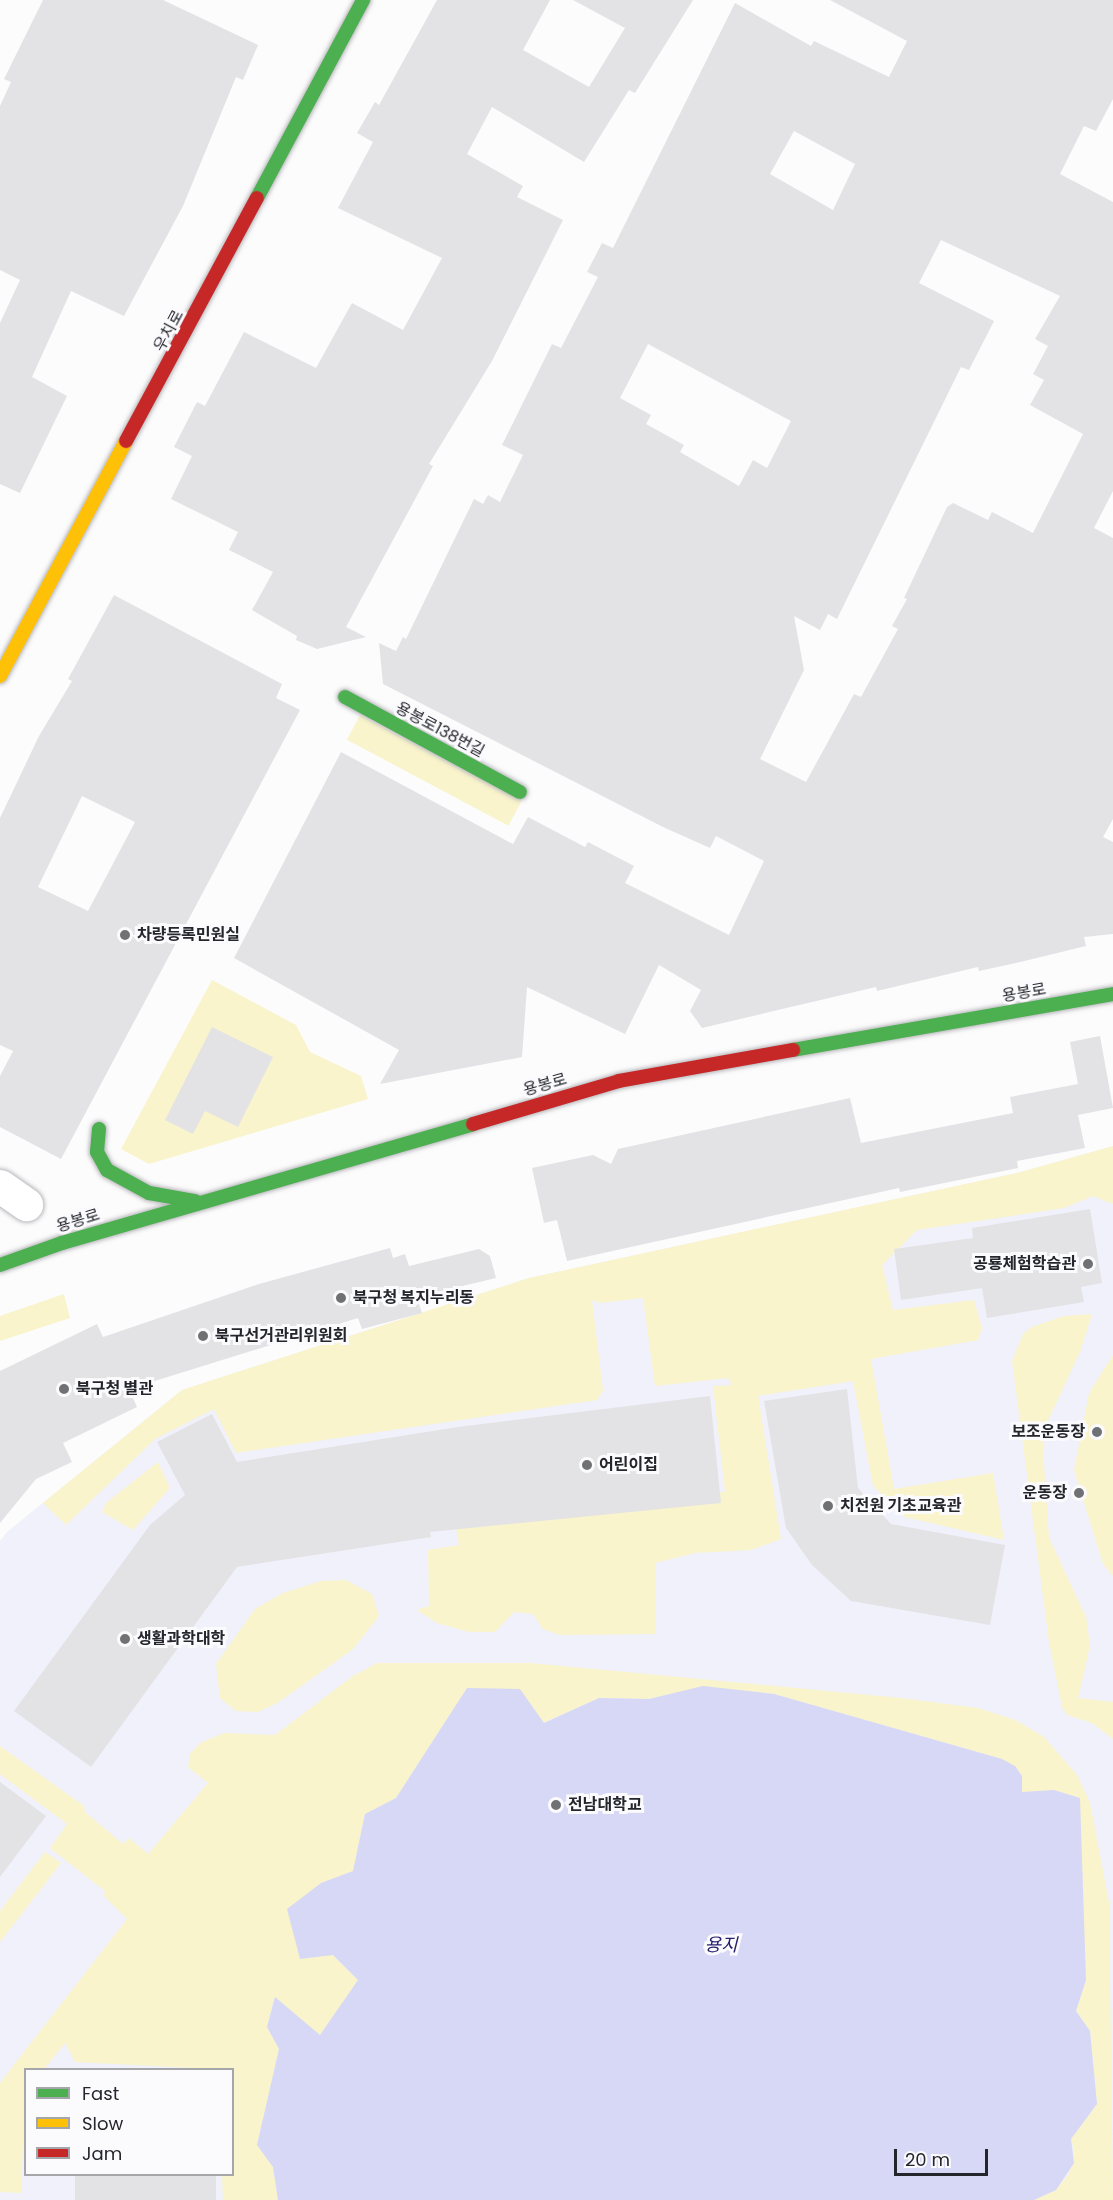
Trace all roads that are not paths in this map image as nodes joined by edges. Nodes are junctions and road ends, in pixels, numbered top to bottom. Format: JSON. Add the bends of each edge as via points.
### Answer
{"nodes":[{"id":1,"x":363,"y":0,"type":"edge"},
{"id":2,"x":0,"y":676,"type":"edge"},
{"id":3,"x":345,"y":697,"type":"dead end"},
{"id":4,"x":520,"y":792,"type":"dead end"},
{"id":5,"x":1113,"y":994,"type":"edge"},
{"id":6,"x":99,"y":1129,"type":"dead end"},
{"id":7,"x":202,"y":1202,"type":"junction"},
{"id":8,"x":0,"y":1265,"type":"edge"}],
"edges":[{"from":1,"to":2,"type":"main road","name":"우치로"},
{"from":3,"to":4,"type":"main road","name":"용봉로138번길"},
{"from":5,"to":7,"type":"main road","name":"용봉로","via":[[619,1081]]},
{"from":6,"to":7,"type":"main road","via":[[97,1152],[107,1170],[149,1192]]},
{"from":7,"to":8,"type":"main road","name":"용봉로"}]}
